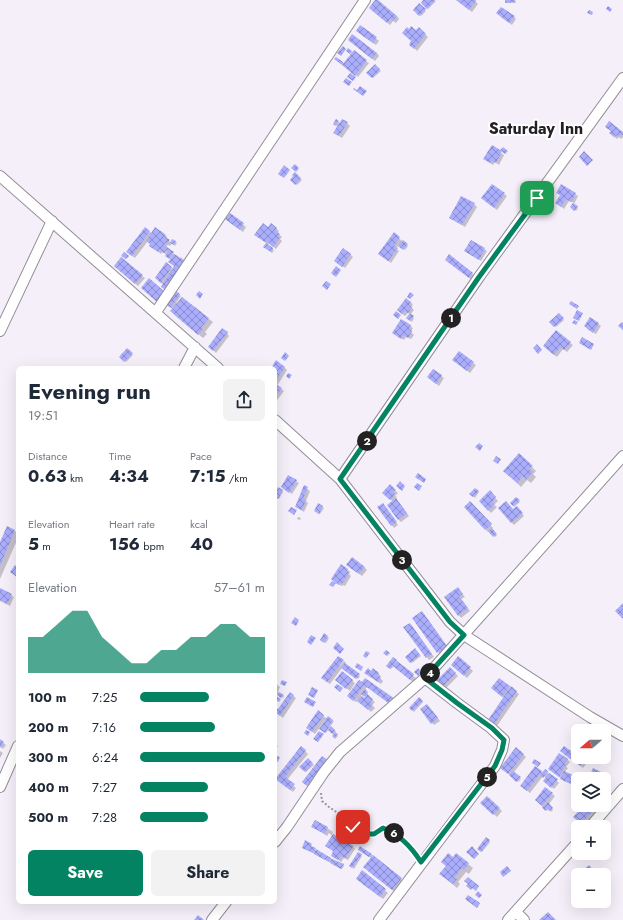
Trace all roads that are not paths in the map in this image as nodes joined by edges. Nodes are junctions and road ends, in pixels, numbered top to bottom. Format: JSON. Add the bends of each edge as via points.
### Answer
{"nodes":[{"id":1,"x":365,"y":0,"type":"edge"},
{"id":2,"x":623,"y":78,"type":"edge"},
{"id":3,"x":0,"y":176,"type":"edge"},
{"id":4,"x":52,"y":221,"type":"junction"},
{"id":5,"x":156,"y":312,"type":"junction"},
{"id":6,"x":0,"y":330,"type":"edge"},
{"id":7,"x":195,"y":347,"type":"junction"},
{"id":8,"x":185,"y":366,"type":"edge"},
{"id":9,"x":216,"y":366,"type":"edge"},
{"id":10,"x":277,"y":422,"type":"edge"},
{"id":11,"x":623,"y":456,"type":"edge"},
{"id":12,"x":340,"y":479,"type":"junction"},
{"id":13,"x":464,"y":635,"type":"junction"},
{"id":14,"x":425,"y":678,"type":"junction"},
{"id":15,"x":623,"y":736,"type":"edge"},
{"id":16,"x":16,"y":751,"type":"edge"},
{"id":17,"x":0,"y":787,"type":"edge"},
{"id":18,"x":623,"y":789,"type":"edge"},
{"id":19,"x":596,"y":820,"type":"edge"},
{"id":20,"x":277,"y":840,"type":"edge"},
{"id":21,"x":571,"y":850,"type":"edge"},
{"id":22,"x":224,"y":904,"type":"edge"},
{"id":23,"x":516,"y":912,"type":"junction"},
{"id":24,"x":212,"y":920,"type":"edge"},
{"id":25,"x":379,"y":920,"type":"edge"},
{"id":26,"x":508,"y":920,"type":"edge"},
{"id":27,"x":524,"y":920,"type":"edge"}],
"edges":[{"from":1,"to":5,"type":"street"},
{"from":2,"to":12,"type":"street","via":[[479,277]]},
{"from":3,"to":4,"type":"street"},
{"from":4,"to":5,"type":"street"},
{"from":4,"to":6,"type":"street"},
{"from":5,"to":7,"type":"street"},
{"from":7,"to":8,"type":"street"},
{"from":7,"to":9,"type":"street"},
{"from":10,"to":12,"type":"street"},
{"from":11,"to":13,"type":"street"},
{"from":12,"to":13,"type":"street","via":[[450,622]]},
{"from":13,"to":14,"type":"street"},
{"from":13,"to":15,"type":"street"},
{"from":14,"to":20,"type":"street","via":[[340,752]]},
{"from":14,"to":25,"type":"street","via":[[492,728],[504,740],[495,766]]},
{"from":16,"to":17,"type":"street"},
{"from":18,"to":19,"type":"street"},
{"from":21,"to":23,"type":"street"},
{"from":22,"to":24,"type":"street"},
{"from":23,"to":26,"type":"street"},
{"from":23,"to":27,"type":"street"}]}
